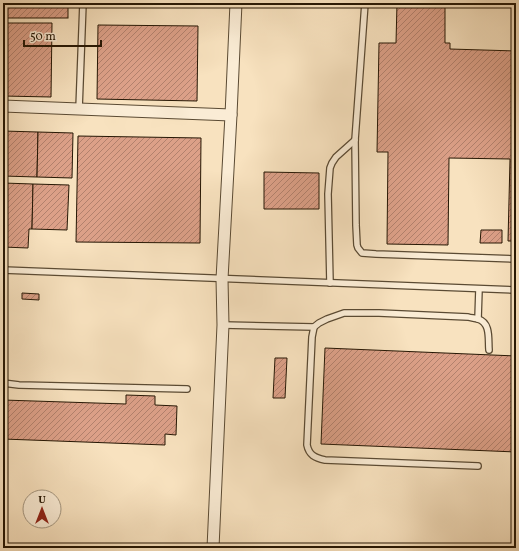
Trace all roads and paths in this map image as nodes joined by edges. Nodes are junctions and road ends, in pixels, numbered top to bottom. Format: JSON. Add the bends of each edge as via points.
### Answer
{"nodes":[{"id":1,"x":83,"y":3,"type":"edge"},
{"id":2,"x":236,"y":3,"type":"edge"},
{"id":3,"x":365,"y":3,"type":"edge"},
{"id":4,"x":3,"y":106,"type":"edge"},
{"id":5,"x":79,"y":109,"type":"junction"},
{"id":6,"x":231,"y":115,"type":"junction"},
{"id":7,"x":355,"y":140,"type":"junction"},
{"id":8,"x":516,"y":259,"type":"edge"},
{"id":9,"x":3,"y":270,"type":"edge"},
{"id":10,"x":222,"y":279,"type":"junction"},
{"id":11,"x":330,"y":283,"type":"junction"},
{"id":12,"x":479,"y":289,"type":"junction"},
{"id":13,"x":516,"y":290,"type":"edge"},
{"id":14,"x":478,"y":319,"type":"junction"},
{"id":15,"x":223,"y":325,"type":"junction"},
{"id":16,"x":314,"y":327,"type":"junction"},
{"id":17,"x":489,"y":350,"type":"dead end"},
{"id":18,"x":3,"y":383,"type":"edge"},
{"id":19,"x":186,"y":389,"type":"dead end"},
{"id":20,"x":478,"y":466,"type":"dead end"},
{"id":21,"x":214,"y":548,"type":"edge"}],
"edges":[{"from":1,"to":5,"type":"lane"},
{"from":2,"to":6,"type":"street"},
{"from":3,"to":7,"type":"lane"},
{"from":4,"to":5,"type":"street"},
{"from":5,"to":6,"type":"street"},
{"from":6,"to":10,"type":"street"},
{"from":7,"to":8,"type":"lane","via":[[357,238],[358,248],[362,252]]},
{"from":7,"to":11,"type":"lane","via":[[336,157],[330,168]]},
{"from":9,"to":10,"type":"lane"},
{"from":10,"to":11,"type":"lane"},
{"from":10,"to":15,"type":"street"},
{"from":11,"to":12,"type":"lane"},
{"from":12,"to":13,"type":"lane"},
{"from":12,"to":14,"type":"lane"},
{"from":14,"to":16,"type":"lane","via":[[379,313],[344,314],[319,322]]},
{"from":14,"to":17,"type":"lane","via":[[488,329]]},
{"from":15,"to":16,"type":"lane"},
{"from":15,"to":21,"type":"street"},
{"from":16,"to":20,"type":"lane","via":[[307,445],[310,454],[325,460]]},
{"from":18,"to":19,"type":"lane"}]}
